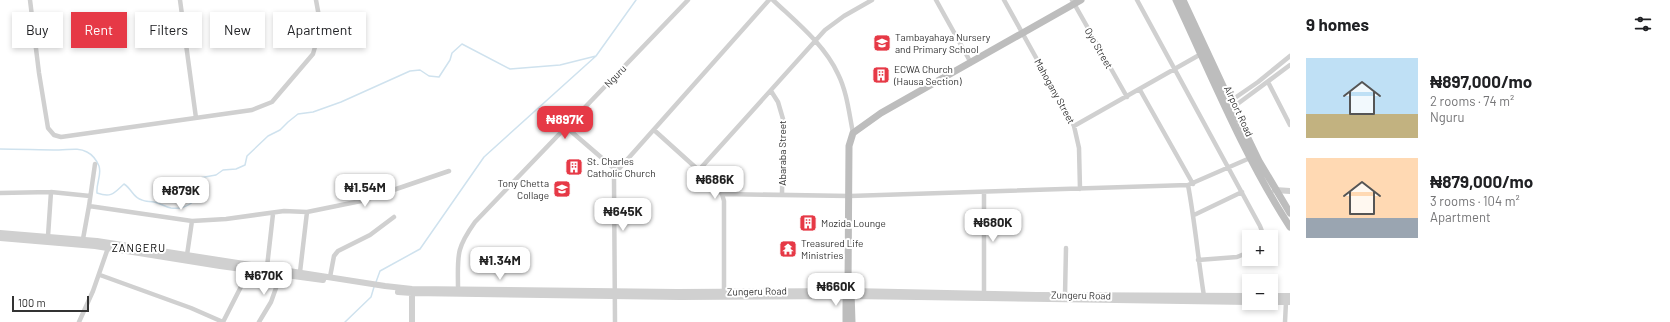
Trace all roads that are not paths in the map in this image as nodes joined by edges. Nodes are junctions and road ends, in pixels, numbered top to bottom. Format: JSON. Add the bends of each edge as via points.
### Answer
{"nodes":[{"id":1,"x":30,"y":0,"type":"edge"},
{"id":2,"x":180,"y":0,"type":"edge"},
{"id":3,"x":316,"y":0,"type":"edge"},
{"id":4,"x":688,"y":0,"type":"edge"},
{"id":5,"x":769,"y":0,"type":"edge"},
{"id":6,"x":773,"y":0,"type":"edge"},
{"id":7,"x":870,"y":0,"type":"edge"},
{"id":8,"x":936,"y":0,"type":"edge"},
{"id":9,"x":1004,"y":0,"type":"edge"},
{"id":10,"x":1081,"y":0,"type":"edge"},
{"id":11,"x":1137,"y":0,"type":"edge"},
{"id":12,"x":1176,"y":0,"type":"edge"},
{"id":13,"x":1183,"y":0,"type":"edge"},
{"id":14,"x":1073,"y":2,"type":"edge"},
{"id":15,"x":1022,"y":33,"type":"junction"},
{"id":16,"x":815,"y":41,"type":"junction"},
{"id":17,"x":1201,"y":54,"type":"junction"},
{"id":18,"x":1290,"y":56,"type":"edge"},
{"id":19,"x":971,"y":63,"type":"junction"},
{"id":20,"x":1290,"y":65,"type":"edge"},
{"id":21,"x":1176,"y":70,"type":"junction"},
{"id":22,"x":1268,"y":82,"type":"junction"},
{"id":23,"x":1140,"y":90,"type":"junction"},
{"id":24,"x":771,"y":91,"type":"junction"},
{"id":25,"x":1127,"y":97,"type":"junction"},
{"id":26,"x":1229,"y":106,"type":"junction"},
{"id":27,"x":196,"y":118,"type":"junction"},
{"id":28,"x":1290,"y":125,"type":"edge"},
{"id":29,"x":1074,"y":126,"type":"junction"},
{"id":30,"x":566,"y":127,"type":"junction"},
{"id":31,"x":654,"y":130,"type":"junction"},
{"id":32,"x":853,"y":133,"type":"junction"},
{"id":33,"x":1250,"y":158,"type":"junction"},
{"id":34,"x":95,"y":164,"type":"dead end"},
{"id":35,"x":1228,"y":168,"type":"junction"},
{"id":36,"x":699,"y":170,"type":"junction"},
{"id":37,"x":449,"y":171,"type":"dead end"},
{"id":38,"x":617,"y":171,"type":"junction"},
{"id":39,"x":1190,"y":185,"type":"junction"},
{"id":40,"x":1080,"y":189,"type":"junction"},
{"id":41,"x":1275,"y":190,"type":"junction"},
{"id":42,"x":1290,"y":191,"type":"edge"},
{"id":43,"x":51,"y":192,"type":"junction"},
{"id":44,"x":984,"y":192,"type":"junction"},
{"id":45,"x":1242,"y":192,"type":"junction"},
{"id":46,"x":0,"y":193,"type":"edge"},
{"id":47,"x":722,"y":194,"type":"junction"},
{"id":48,"x":782,"y":194,"type":"junction"},
{"id":49,"x":90,"y":196,"type":"junction"},
{"id":50,"x":850,"y":196,"type":"junction"},
{"id":51,"x":89,"y":206,"type":"junction"},
{"id":52,"x":306,"y":212,"type":"junction"},
{"id":53,"x":1290,"y":213,"type":"edge"},
{"id":54,"x":273,"y":214,"type":"junction"},
{"id":55,"x":1194,"y":215,"type":"junction"},
{"id":56,"x":394,"y":218,"type":"dead end"},
{"id":57,"x":192,"y":221,"type":"junction"},
{"id":58,"x":1290,"y":227,"type":"edge"},
{"id":59,"x":1262,"y":230,"type":"edge"},
{"id":60,"x":0,"y":233,"type":"edge"},
{"id":61,"x":48,"y":236,"type":"junction"},
{"id":62,"x":0,"y":238,"type":"edge"},
{"id":63,"x":83,"y":239,"type":"junction"},
{"id":64,"x":108,"y":248,"type":"junction"},
{"id":65,"x":1066,"y":248,"type":"dead end"},
{"id":66,"x":1242,"y":254,"type":"edge"},
{"id":67,"x":187,"y":255,"type":"junction"},
{"id":68,"x":1198,"y":260,"type":"junction"},
{"id":69,"x":267,"y":267,"type":"junction"},
{"id":70,"x":250,"y":269,"type":"junction"},
{"id":71,"x":300,"y":272,"type":"junction"},
{"id":72,"x":281,"y":274,"type":"junction"},
{"id":73,"x":100,"y":275,"type":"junction"},
{"id":74,"x":330,"y":277,"type":"junction"},
{"id":75,"x":373,"y":285,"type":"junction"},
{"id":76,"x":458,"y":289,"type":"junction"},
{"id":77,"x":412,"y":291,"type":"junction"},
{"id":78,"x":724,"y":292,"type":"junction"},
{"id":79,"x":848,"y":292,"type":"junction"},
{"id":80,"x":614,"y":293,"type":"junction"},
{"id":81,"x":984,"y":294,"type":"junction"},
{"id":82,"x":1065,"y":295,"type":"junction"},
{"id":83,"x":1204,"y":296,"type":"junction"},
{"id":84,"x":1242,"y":296,"type":"edge"},
{"id":85,"x":1278,"y":296,"type":"edge"},
{"id":86,"x":1290,"y":296,"type":"edge"},
{"id":87,"x":1242,"y":302,"type":"edge"},
{"id":88,"x":1288,"y":302,"type":"edge"},
{"id":89,"x":79,"y":322,"type":"edge"},
{"id":90,"x":223,"y":322,"type":"edge"},
{"id":91,"x":259,"y":322,"type":"edge"},
{"id":92,"x":412,"y":322,"type":"edge"},
{"id":93,"x":615,"y":322,"type":"edge"},
{"id":94,"x":846,"y":322,"type":"edge"},
{"id":95,"x":852,"y":322,"type":"edge"},
{"id":96,"x":1285,"y":322,"type":"edge"}],
"edges":[{"from":1,"to":27,"type":"street","via":[[48,128],[54,135],[61,137]]},
{"from":2,"to":27,"type":"street"},
{"from":3,"to":27,"type":"street","via":[[320,22],[313,54],[272,102],[252,110]]},
{"from":4,"to":30,"type":"street","name":"Nguru"},
{"from":5,"to":31,"type":"street"},
{"from":6,"to":16,"type":"street"},
{"from":7,"to":16,"type":"street","via":[[834,22]]},
{"from":8,"to":19,"type":"street"},
{"from":9,"to":15,"type":"street","name":"Mahogany Street"},
{"from":10,"to":14,"type":"main road"},
{"from":11,"to":21,"type":"street"},
{"from":12,"to":17,"type":"main road","name":"Airport Road"},
{"from":13,"to":26,"type":"main road","name":"Airport Road"},
{"from":14,"to":15,"type":"main road"},
{"from":14,"to":25,"type":"street","name":"Oyo Street"},
{"from":15,"to":19,"type":"main road"},
{"from":15,"to":29,"type":"street","name":"Mahogany Street"},
{"from":16,"to":24,"type":"street"},
{"from":16,"to":32,"type":"street","via":[[838,74],[846,96]]},
{"from":17,"to":21,"type":"street"},
{"from":17,"to":26,"type":"main road","name":"Airport Road"},
{"from":18,"to":26,"type":"street"},
{"from":19,"to":32,"type":"main road","via":[[880,113]]},
{"from":20,"to":22,"type":"street"},
{"from":21,"to":23,"type":"street"},
{"from":21,"to":35,"type":"street"},
{"from":22,"to":26,"type":"street"},
{"from":22,"to":28,"type":"street"},
{"from":23,"to":25,"type":"street"},
{"from":23,"to":39,"type":"street"},
{"from":24,"to":36,"type":"street"},
{"from":24,"to":48,"type":"street","name":"Abaraba Street","via":[[783,118]]},
{"from":25,"to":29,"type":"street"},
{"from":26,"to":33,"type":"main road","name":"Airport Road"},
{"from":26,"to":41,"type":"main road","name":"Airport Road"},
{"from":29,"to":40,"type":"street","name":"Mahogany Street","via":[[1079,148]]},
{"from":30,"to":38,"type":"street"},
{"from":30,"to":76,"type":"street","name":"Nguru","via":[[464,236],[458,254]]},
{"from":31,"to":36,"type":"street"},
{"from":31,"to":38,"type":"street"},
{"from":32,"to":50,"type":"main road","via":[[849,146]]},
{"from":33,"to":35,"type":"street"},
{"from":33,"to":58,"type":"main road","name":"Airport Road","via":[[1268,194]]},
{"from":34,"to":49,"type":"street"},
{"from":35,"to":39,"type":"street"},
{"from":35,"to":45,"type":"street"},
{"from":36,"to":47,"type":"street"},
{"from":37,"to":52,"type":"street","via":[[361,201]]},
{"from":38,"to":80,"type":"street","via":[[614,179]]},
{"from":39,"to":40,"type":"street"},
{"from":39,"to":55,"type":"street"},
{"from":40,"to":44,"type":"street"},
{"from":41,"to":42,"type":"street"},
{"from":41,"to":53,"type":"main road","name":"Airport Road"},
{"from":43,"to":46,"type":"street"},
{"from":43,"to":49,"type":"street"},
{"from":43,"to":61,"type":"street"},
{"from":44,"to":50,"type":"street"},
{"from":44,"to":81,"type":"street"},
{"from":45,"to":55,"type":"street"},
{"from":45,"to":59,"type":"street"},
{"from":47,"to":48,"type":"street"},
{"from":47,"to":78,"type":"street"},
{"from":48,"to":50,"type":"street"},
{"from":49,"to":51,"type":"street"},
{"from":50,"to":79,"type":"main road"},
{"from":51,"to":57,"type":"street"},
{"from":51,"to":63,"type":"street"},
{"from":52,"to":54,"type":"street","via":[[284,211]]},
{"from":52,"to":71,"type":"street"},
{"from":54,"to":57,"type":"street"},
{"from":54,"to":69,"type":"street"},
{"from":55,"to":68,"type":"street"},
{"from":56,"to":74,"type":"street","via":[[370,235],[338,251],[334,256]]},
{"from":57,"to":67,"type":"street"},
{"from":60,"to":61,"type":"street"},
{"from":61,"to":63,"type":"street"},
{"from":62,"to":64,"type":"street"},
{"from":63,"to":67,"type":"street"},
{"from":64,"to":70,"type":"street"},
{"from":64,"to":73,"type":"street"},
{"from":65,"to":82,"type":"street"},
{"from":66,"to":68,"type":"street","via":[[1231,258]]},
{"from":67,"to":69,"type":"street"},
{"from":68,"to":83,"type":"street"},
{"from":69,"to":71,"type":"street"},
{"from":70,"to":72,"type":"street"},
{"from":70,"to":90,"type":"street"},
{"from":71,"to":74,"type":"street"},
{"from":72,"to":75,"type":"street"},
{"from":72,"to":91,"type":"street","via":[[271,302]]},
{"from":73,"to":89,"type":"street"},
{"from":73,"to":90,"type":"street"},
{"from":74,"to":75,"type":"street"},
{"from":75,"to":77,"type":"street","name":"Zungeru Road"},
{"from":76,"to":77,"type":"street","name":"Zungeru Road"},
{"from":76,"to":80,"type":"street","name":"Zungeru Road"},
{"from":77,"to":80,"type":"street"},
{"from":77,"to":92,"type":"street"},
{"from":78,"to":79,"type":"street","name":"Zungeru Road"},
{"from":78,"to":80,"type":"street","name":"Zungeru Road"},
{"from":79,"to":80,"type":"street","via":[[694,297]]},
{"from":79,"to":81,"type":"street","name":"Zungeru Road"},
{"from":79,"to":87,"type":"street"},
{"from":79,"to":94,"type":"main road"},
{"from":79,"to":95,"type":"main road"},
{"from":80,"to":93,"type":"street"},
{"from":81,"to":82,"type":"street","name":"Zungeru Road"},
{"from":82,"to":83,"type":"street","name":"Zungeru Road"},
{"from":83,"to":84,"type":"street","name":"Zungeru Road"},
{"from":85,"to":86,"type":"street"},
{"from":88,"to":96,"type":"street"}]}
